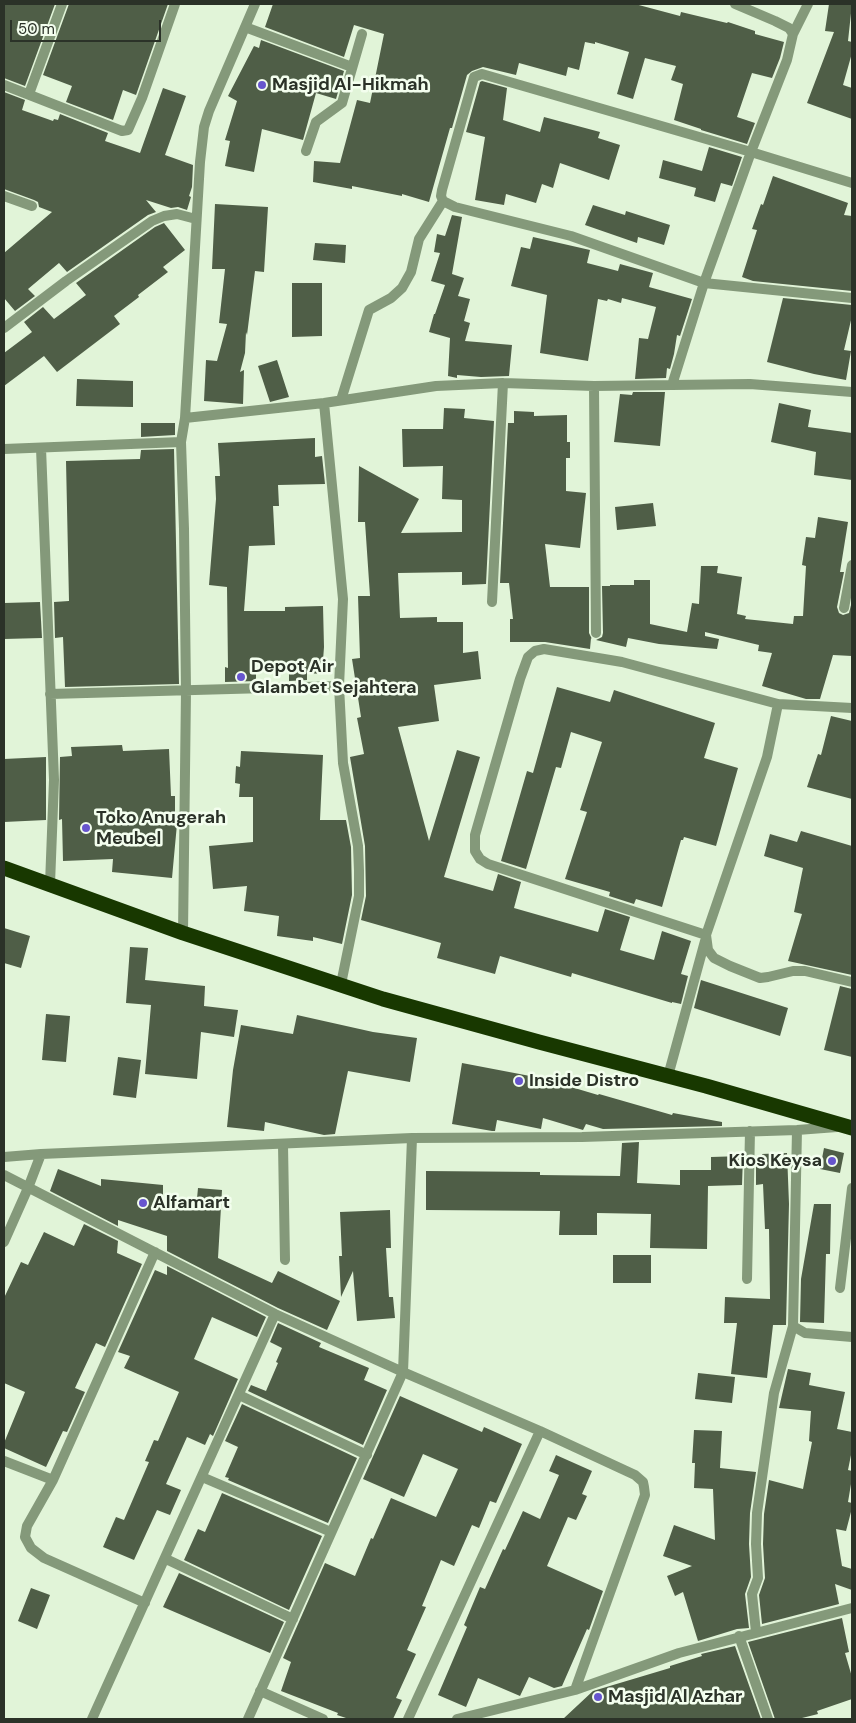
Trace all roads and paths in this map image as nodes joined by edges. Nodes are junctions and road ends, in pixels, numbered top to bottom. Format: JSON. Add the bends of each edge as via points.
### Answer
{"nodes":[{"id":1,"x":62,"y":4,"type":"edge"},
{"id":2,"x":175,"y":4,"type":"edge"},
{"id":3,"x":255,"y":4,"type":"edge"},
{"id":4,"x":735,"y":4,"type":"edge"},
{"id":5,"x":808,"y":4,"type":"edge"},
{"id":6,"x":245,"y":27,"type":"junction"},
{"id":7,"x":362,"y":34,"type":"dead end"},
{"id":8,"x":793,"y":34,"type":"junction"},
{"id":9,"x":352,"y":67,"type":"junction"},
{"id":10,"x":4,"y":85,"type":"edge"},
{"id":11,"x":29,"y":94,"type":"junction"},
{"id":12,"x":306,"y":151,"type":"dead end"},
{"id":13,"x":751,"y":152,"type":"junction"},
{"id":14,"x":852,"y":183,"type":"edge"},
{"id":15,"x":4,"y":196,"type":"edge"},
{"id":16,"x":444,"y":201,"type":"junction"},
{"id":17,"x":32,"y":206,"type":"dead end"},
{"id":18,"x":196,"y":219,"type":"junction"},
{"id":19,"x":704,"y":283,"type":"junction"},
{"id":20,"x":852,"y":298,"type":"edge"},
{"id":21,"x":4,"y":328,"type":"edge"},
{"id":22,"x":503,"y":383,"type":"junction"},
{"id":23,"x":672,"y":385,"type":"junction"},
{"id":24,"x":594,"y":386,"type":"junction"},
{"id":25,"x":852,"y":392,"type":"edge"},
{"id":26,"x":341,"y":400,"type":"junction"},
{"id":27,"x":324,"y":403,"type":"junction"},
{"id":28,"x":185,"y":418,"type":"junction"},
{"id":29,"x":181,"y":442,"type":"junction"},
{"id":30,"x":42,"y":448,"type":"junction"},
{"id":31,"x":4,"y":449,"type":"edge"},
{"id":32,"x":852,"y":566,"type":"edge"},
{"id":33,"x":492,"y":602,"type":"dead end"},
{"id":34,"x":844,"y":608,"type":"dead end"},
{"id":35,"x":596,"y":632,"type":"dead end"},
{"id":36,"x":339,"y":686,"type":"junction"},
{"id":37,"x":186,"y":691,"type":"junction"},
{"id":38,"x":50,"y":694,"type":"junction"},
{"id":39,"x":778,"y":704,"type":"junction"},
{"id":40,"x":852,"y":708,"type":"edge"},
{"id":41,"x":4,"y":868,"type":"edge"},
{"id":42,"x":50,"y":884,"type":"junction"},
{"id":43,"x":183,"y":933,"type":"junction"},
{"id":44,"x":706,"y":935,"type":"junction"},
{"id":45,"x":852,"y":982,"type":"edge"},
{"id":46,"x":341,"y":984,"type":"junction"},
{"id":47,"x":668,"y":1076,"type":"junction"},
{"id":48,"x":849,"y":1128,"type":"edge"},
{"id":49,"x":797,"y":1130,"type":"junction"},
{"id":50,"x":750,"y":1131,"type":"junction"},
{"id":51,"x":412,"y":1138,"type":"junction"},
{"id":52,"x":283,"y":1145,"type":"junction"},
{"id":53,"x":41,"y":1154,"type":"junction"},
{"id":54,"x":4,"y":1157,"type":"edge"},
{"id":55,"x":4,"y":1175,"type":"edge"},
{"id":56,"x":28,"y":1188,"type":"junction"},
{"id":57,"x":852,"y":1188,"type":"edge"},
{"id":58,"x":4,"y":1242,"type":"edge"},
{"id":59,"x":156,"y":1252,"type":"junction"},
{"id":60,"x":285,"y":1260,"type":"dead end"},
{"id":61,"x":747,"y":1279,"type":"dead end"},
{"id":62,"x":840,"y":1288,"type":"dead end"},
{"id":63,"x":275,"y":1314,"type":"junction"},
{"id":64,"x":793,"y":1326,"type":"junction"},
{"id":65,"x":852,"y":1337,"type":"edge"},
{"id":66,"x":403,"y":1372,"type":"junction"},
{"id":67,"x":239,"y":1395,"type":"junction"},
{"id":68,"x":540,"y":1431,"type":"junction"},
{"id":69,"x":367,"y":1456,"type":"junction"},
{"id":70,"x":4,"y":1461,"type":"edge"},
{"id":71,"x":202,"y":1478,"type":"junction"},
{"id":72,"x":53,"y":1480,"type":"junction"},
{"id":73,"x":331,"y":1532,"type":"junction"},
{"id":74,"x":166,"y":1558,"type":"junction"},
{"id":75,"x":145,"y":1603,"type":"junction"},
{"id":76,"x":852,"y":1608,"type":"edge"},
{"id":77,"x":294,"y":1619,"type":"junction"},
{"id":78,"x":756,"y":1632,"type":"junction"},
{"id":79,"x":739,"y":1636,"type":"junction"},
{"id":80,"x":575,"y":1690,"type":"junction"},
{"id":81,"x":260,"y":1691,"type":"junction"},
{"id":82,"x":92,"y":1719,"type":"edge"},
{"id":83,"x":248,"y":1719,"type":"edge"},
{"id":84,"x":323,"y":1719,"type":"edge"},
{"id":85,"x":408,"y":1719,"type":"edge"},
{"id":86,"x":456,"y":1719,"type":"edge"},
{"id":87,"x":768,"y":1719,"type":"edge"}],
"edges":[{"from":1,"to":11,"type":"street"},
{"from":2,"to":11,"type":"street","via":[[128,130],[122,131]]},
{"from":3,"to":6,"type":"street"},
{"from":4,"to":8,"type":"street","via":[[789,28]]},
{"from":5,"to":8,"type":"street"},
{"from":6,"to":9,"type":"street"},
{"from":6,"to":18,"type":"street","via":[[204,127]]},
{"from":7,"to":9,"type":"street"},
{"from":8,"to":13,"type":"street","via":[[787,60]]},
{"from":9,"to":12,"type":"street","via":[[342,103],[316,122]]},
{"from":10,"to":11,"type":"street"},
{"from":13,"to":14,"type":"street"},
{"from":13,"to":16,"type":"street","via":[[482,74],[474,77],[442,190]]},
{"from":13,"to":19,"type":"street"},
{"from":15,"to":17,"type":"street"},
{"from":16,"to":19,"type":"street","via":[[455,207],[571,236]]},
{"from":16,"to":26,"type":"street","via":[[419,239],[411,272],[402,288],[368,310]]},
{"from":18,"to":21,"type":"street","via":[[176,214],[152,221],[66,280]]},
{"from":18,"to":28,"type":"street"},
{"from":19,"to":20,"type":"street"},
{"from":19,"to":23,"type":"street"},
{"from":22,"to":24,"type":"street"},
{"from":22,"to":26,"type":"street","via":[[436,386]]},
{"from":22,"to":33,"type":"street"},
{"from":23,"to":24,"type":"street"},
{"from":23,"to":25,"type":"street","via":[[750,384]]},
{"from":24,"to":35,"type":"street"},
{"from":26,"to":27,"type":"street"},
{"from":27,"to":28,"type":"street"},
{"from":27,"to":36,"type":"street","via":[[343,599]]},
{"from":28,"to":29,"type":"street"},
{"from":29,"to":30,"type":"street"},
{"from":29,"to":37,"type":"street"},
{"from":30,"to":31,"type":"street"},
{"from":30,"to":38,"type":"street"},
{"from":32,"to":34,"type":"street"},
{"from":36,"to":37,"type":"street"},
{"from":36,"to":46,"type":"street","via":[[343,763],[358,846],[359,872],[359,896]]},
{"from":37,"to":38,"type":"street"},
{"from":37,"to":43,"type":"street"},
{"from":38,"to":42,"type":"street","via":[[54,780]]},
{"from":39,"to":40,"type":"street"},
{"from":39,"to":44,"type":"street","via":[[767,757]]},
{"from":39,"to":44,"type":"street","via":[[622,662],[544,649],[528,657],[520,679],[475,835],[475,851],[480,859]]},
{"from":41,"to":42,"type":"highway"},
{"from":42,"to":43,"type":"highway"},
{"from":43,"to":46,"type":"highway"},
{"from":44,"to":45,"type":"street","via":[[708,950],[714,958],[760,978],[805,971]]},
{"from":44,"to":47,"type":"street"},
{"from":46,"to":47,"type":"highway","via":[[383,999]]},
{"from":47,"to":48,"type":"highway"},
{"from":48,"to":49,"type":"street"},
{"from":49,"to":50,"type":"street"},
{"from":49,"to":64,"type":"street"},
{"from":50,"to":51,"type":"street","via":[[582,1137]]},
{"from":50,"to":61,"type":"street"},
{"from":51,"to":52,"type":"street"},
{"from":51,"to":66,"type":"street"},
{"from":52,"to":53,"type":"street"},
{"from":52,"to":60,"type":"street"},
{"from":53,"to":54,"type":"street"},
{"from":53,"to":56,"type":"street"},
{"from":55,"to":56,"type":"street"},
{"from":56,"to":58,"type":"street"},
{"from":56,"to":59,"type":"street"},
{"from":57,"to":62,"type":"street"},
{"from":59,"to":63,"type":"street"},
{"from":59,"to":72,"type":"street"},
{"from":63,"to":66,"type":"street"},
{"from":63,"to":67,"type":"street"},
{"from":64,"to":65,"type":"street","via":[[805,1332]]},
{"from":64,"to":78,"type":"street","via":[[774,1393],[757,1513],[758,1578],[752,1594]]},
{"from":66,"to":68,"type":"street"},
{"from":66,"to":69,"type":"street"},
{"from":67,"to":69,"type":"street"},
{"from":67,"to":71,"type":"street"},
{"from":68,"to":80,"type":"street","via":[[635,1475],[644,1487],[645,1495]]},
{"from":68,"to":85,"type":"street"},
{"from":69,"to":73,"type":"street"},
{"from":70,"to":72,"type":"street"},
{"from":71,"to":73,"type":"street"},
{"from":71,"to":74,"type":"street"},
{"from":72,"to":75,"type":"street","via":[[26,1526],[25,1537],[31,1548],[44,1558]]},
{"from":73,"to":77,"type":"street"},
{"from":74,"to":75,"type":"street"},
{"from":74,"to":77,"type":"street"},
{"from":75,"to":82,"type":"street"},
{"from":76,"to":78,"type":"street"},
{"from":77,"to":81,"type":"street"},
{"from":78,"to":79,"type":"street"},
{"from":79,"to":80,"type":"street","via":[[679,1653]]},
{"from":79,"to":87,"type":"street"},
{"from":80,"to":86,"type":"street"},
{"from":81,"to":83,"type":"street"},
{"from":81,"to":84,"type":"street"}]}
